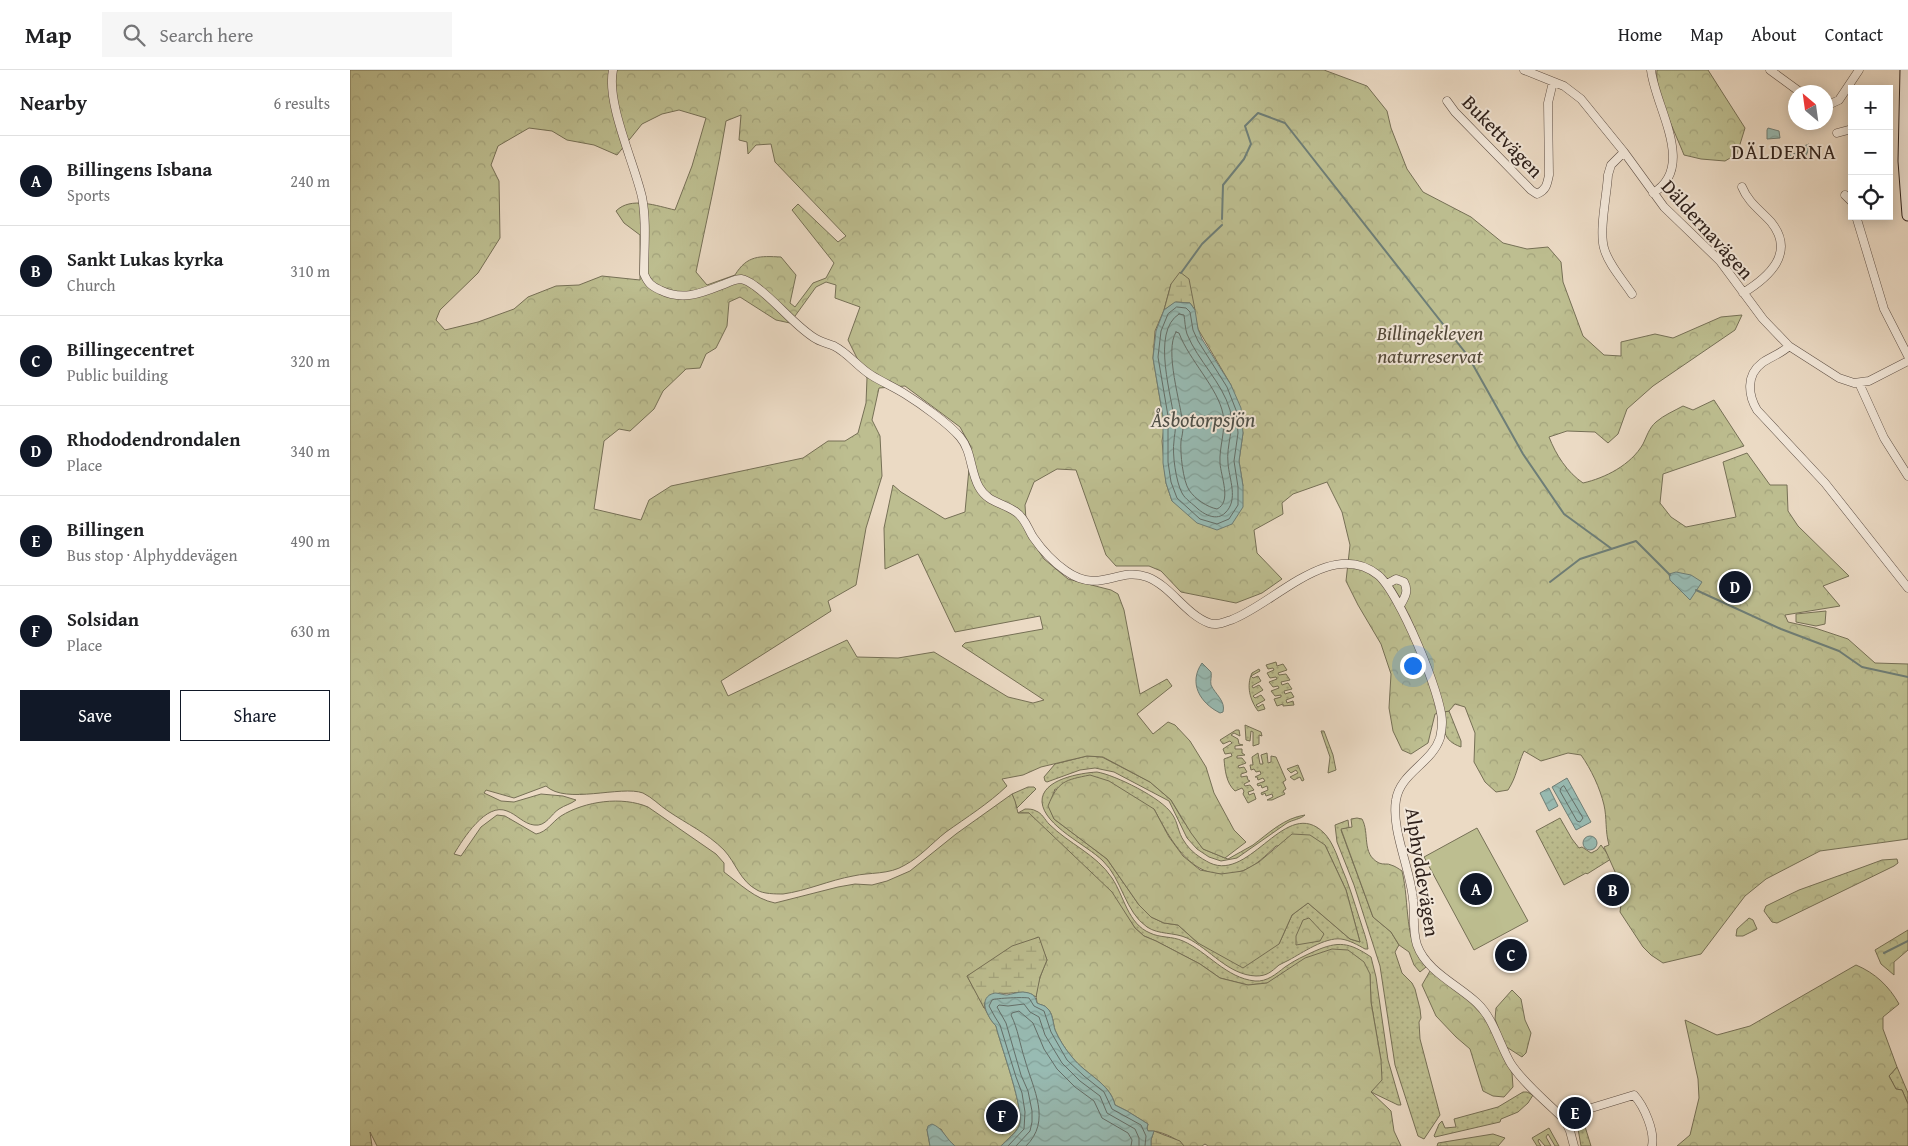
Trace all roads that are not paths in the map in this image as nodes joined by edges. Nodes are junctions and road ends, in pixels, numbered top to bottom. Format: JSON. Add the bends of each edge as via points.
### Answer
{"nodes":[{"id":1,"x":613,"y":70,"type":"edge"},
{"id":2,"x":1524,"y":70,"type":"edge"},
{"id":3,"x":1650,"y":70,"type":"edge"},
{"id":4,"x":1770,"y":70,"type":"edge"},
{"id":5,"x":1859,"y":70,"type":"edge"},
{"id":6,"x":1906,"y":70,"type":"edge"},
{"id":7,"x":1554,"y":82,"type":"junction"},
{"id":8,"x":1790,"y":85,"type":"edge"},
{"id":9,"x":1852,"y":85,"type":"edge"},
{"id":10,"x":1848,"y":94,"type":"edge"},
{"id":11,"x":1447,"y":101,"type":"dead end"},
{"id":12,"x":1833,"y":103,"type":"edge"},
{"id":13,"x":1848,"y":130,"type":"edge"},
{"id":14,"x":1838,"y":133,"type":"dead end"},
{"id":15,"x":1624,"y":152,"type":"junction"},
{"id":16,"x":1742,"y":186,"type":"dead end"},
{"id":17,"x":1653,"y":193,"type":"junction"},
{"id":18,"x":1846,"y":195,"type":"dead end"},
{"id":19,"x":1848,"y":197,"type":"edge"},
{"id":20,"x":1908,"y":215,"type":"edge"},
{"id":21,"x":1857,"y":220,"type":"edge"},
{"id":22,"x":1743,"y":292,"type":"junction"},
{"id":23,"x":1632,"y":294,"type":"dead end"},
{"id":24,"x":1789,"y":346,"type":"junction"},
{"id":25,"x":1908,"y":356,"type":"edge"},
{"id":26,"x":1908,"y":361,"type":"edge"},
{"id":27,"x":1859,"y":383,"type":"junction"},
{"id":28,"x":1908,"y":476,"type":"edge"},
{"id":29,"x":1387,"y":584,"type":"junction"},
{"id":30,"x":1908,"y":588,"type":"edge"},
{"id":31,"x":1400,"y":606,"type":"junction"},
{"id":32,"x":1565,"y":1120,"type":"junction"},
{"id":33,"x":1574,"y":1146,"type":"edge"},
{"id":34,"x":1652,"y":1146,"type":"edge"}],
"edges":[{"from":1,"to":29,"type":"street","via":[[611,86],[616,110],[644,210],[644,274],[648,282],[667,293],[682,296],[699,294],[737,279],[755,286],[811,336],[840,349],[869,374],[903,392],[958,435],[967,447],[981,491],[992,502],[1019,514],[1036,542],[1071,575],[1092,582],[1144,575],[1197,616],[1217,625],[1251,611],[1298,580],[1338,564],[1369,569]]},
{"from":2,"to":7,"type":"street","name":"Däldernavägen"},
{"from":3,"to":17,"type":"street","via":[[1670,136],[1673,159],[1668,180]]},
{"from":4,"to":8,"type":"street"},
{"from":5,"to":9,"type":"street"},
{"from":6,"to":20,"type":"street","via":[[1904,171]]},
{"from":7,"to":11,"type":"street","name":"Bukettvägen","via":[[1548,103],[1549,176],[1543,191],[1537,194]]},
{"from":7,"to":15,"type":"street","name":"Däldernavägen","via":[[1581,99]]},
{"from":10,"to":12,"type":"street"},
{"from":13,"to":14,"type":"street"},
{"from":15,"to":17,"type":"street","name":"Däldernavägen"},
{"from":15,"to":23,"type":"street","via":[[1611,165],[1608,175],[1603,238],[1608,258]]},
{"from":16,"to":22,"type":"street","via":[[1746,197],[1776,230],[1781,249],[1775,267],[1768,275]]},
{"from":17,"to":22,"type":"street","name":"Däldernavägen","via":[[1720,261]]},
{"from":18,"to":19,"type":"street"},
{"from":21,"to":25,"type":"street","via":[[1884,308]]},
{"from":22,"to":24,"type":"street","name":"Däldernavägen"},
{"from":24,"to":27,"type":"street","name":"Däldernavägen","via":[[1840,378]]},
{"from":24,"to":30,"type":"street","via":[[1756,368],[1750,384],[1753,403],[1825,483]]},
{"from":26,"to":27,"type":"street"},
{"from":27,"to":28,"type":"street","via":[[1884,438]]},
{"from":29,"to":31,"type":"street"},
{"from":29,"to":31,"type":"street","via":[[1396,579],[1404,582],[1406,596]]},
{"from":31,"to":32,"type":"street","name":"Alphyddevägen","via":[[1419,648],[1442,720],[1439,739],[1428,758],[1400,787],[1395,803],[1410,880],[1416,942],[1427,961],[1486,1012],[1515,1069]]},
{"from":32,"to":33,"type":"street","name":"Alphyddevägen"},
{"from":32,"to":34,"type":"street","via":[[1575,1113],[1634,1095],[1640,1102],[1652,1135]]}]}
